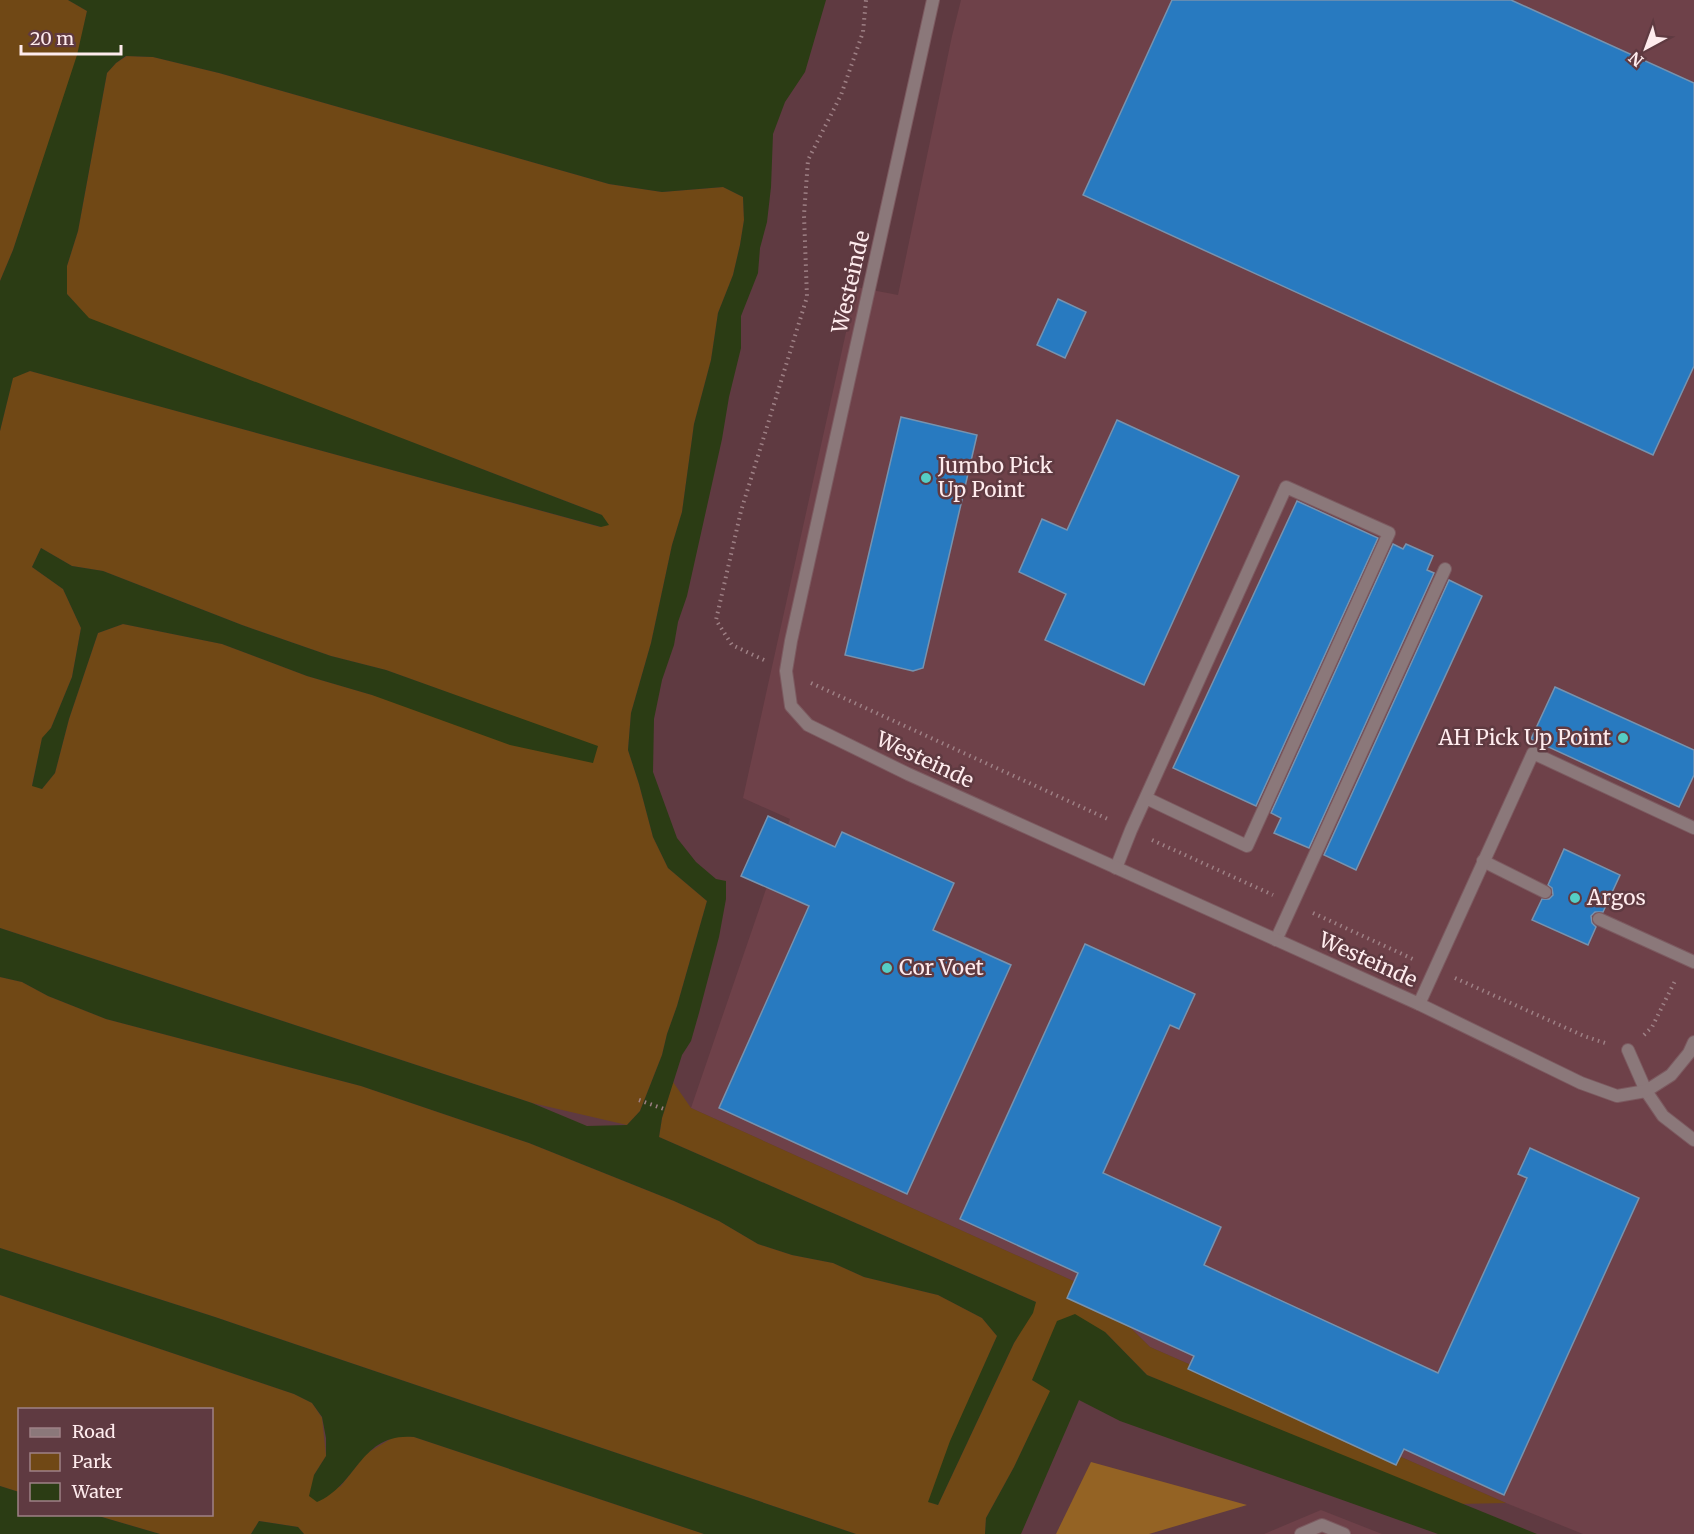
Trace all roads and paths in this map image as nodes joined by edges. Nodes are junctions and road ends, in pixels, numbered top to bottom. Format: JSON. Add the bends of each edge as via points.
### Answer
{"nodes":[{"id":1,"x":866,"y":0,"type":"edge"},
{"id":2,"x":933,"y":0,"type":"edge"},
{"id":3,"x":1445,"y":569,"type":"dead end"},
{"id":4,"x":786,"y":671,"type":"junction"},
{"id":5,"x":1146,"y":798,"type":"junction"},
{"id":6,"x":1694,"y":828,"type":"edge"},
{"id":7,"x":1131,"y":830,"type":"junction"},
{"id":8,"x":1483,"y":861,"type":"junction"},
{"id":9,"x":1116,"y":868,"type":"junction"},
{"id":10,"x":1545,"y":892,"type":"dead end"},
{"id":11,"x":1293,"y":904,"type":"junction"},
{"id":12,"x":1599,"y":919,"type":"dead end"},
{"id":13,"x":1276,"y":940,"type":"junction"},
{"id":14,"x":1690,"y":960,"type":"edge"},
{"id":15,"x":1435,"y":969,"type":"junction"},
{"id":16,"x":1419,"y":1004,"type":"junction"},
{"id":17,"x":1694,"y":1042,"type":"edge"},
{"id":18,"x":1628,"y":1050,"type":"junction"},
{"id":19,"x":1646,"y":1091,"type":"junction"},
{"id":20,"x":639,"y":1100,"type":"dead end"},
{"id":21,"x":667,"y":1110,"type":"dead end"},
{"id":22,"x":1694,"y":1140,"type":"edge"},
{"id":23,"x":1301,"y":1534,"type":"edge"},
{"id":24,"x":1344,"y":1534,"type":"edge"}],
"edges":[{"from":1,"to":4,"type":"path","via":[[863,32],[841,95],[808,160],[804,215],[807,297],[741,511],[716,620],[732,645]]},
{"from":2,"to":4,"type":"street","name":"Westeinde"},
{"from":3,"to":11,"type":"street"},
{"from":4,"to":7,"type":"path"},
{"from":4,"to":9,"type":"street","name":"Westeinde","via":[[791,706],[808,725]]},
{"from":5,"to":5,"type":"street","via":[[1286,487],[1389,533],[1247,846]]},
{"from":5,"to":7,"type":"street"},
{"from":6,"to":8,"type":"street","via":[[1533,753]]},
{"from":7,"to":9,"type":"street"},
{"from":7,"to":11,"type":"path"},
{"from":8,"to":10,"type":"street"},
{"from":8,"to":15,"type":"street"},
{"from":9,"to":13,"type":"street","name":"Westeinde"},
{"from":11,"to":13,"type":"street"},
{"from":11,"to":15,"type":"path"},
{"from":12,"to":14,"type":"street"},
{"from":13,"to":16,"type":"street","name":"Westeinde"},
{"from":14,"to":18,"type":"path","via":[[1652,1027]]},
{"from":15,"to":16,"type":"street"},
{"from":15,"to":18,"type":"path","via":[[1584,1036]]},
{"from":16,"to":19,"type":"street","name":"Westeinde","via":[[1581,1083],[1617,1096]]},
{"from":17,"to":19,"type":"street","name":"Westeinde","via":[[1671,1075]]},
{"from":18,"to":19,"type":"street"},
{"from":19,"to":22,"type":"street","via":[[1663,1116]]},
{"from":20,"to":21,"type":"path"},
{"from":23,"to":24,"type":"street","via":[[1322,1525]]}]}
